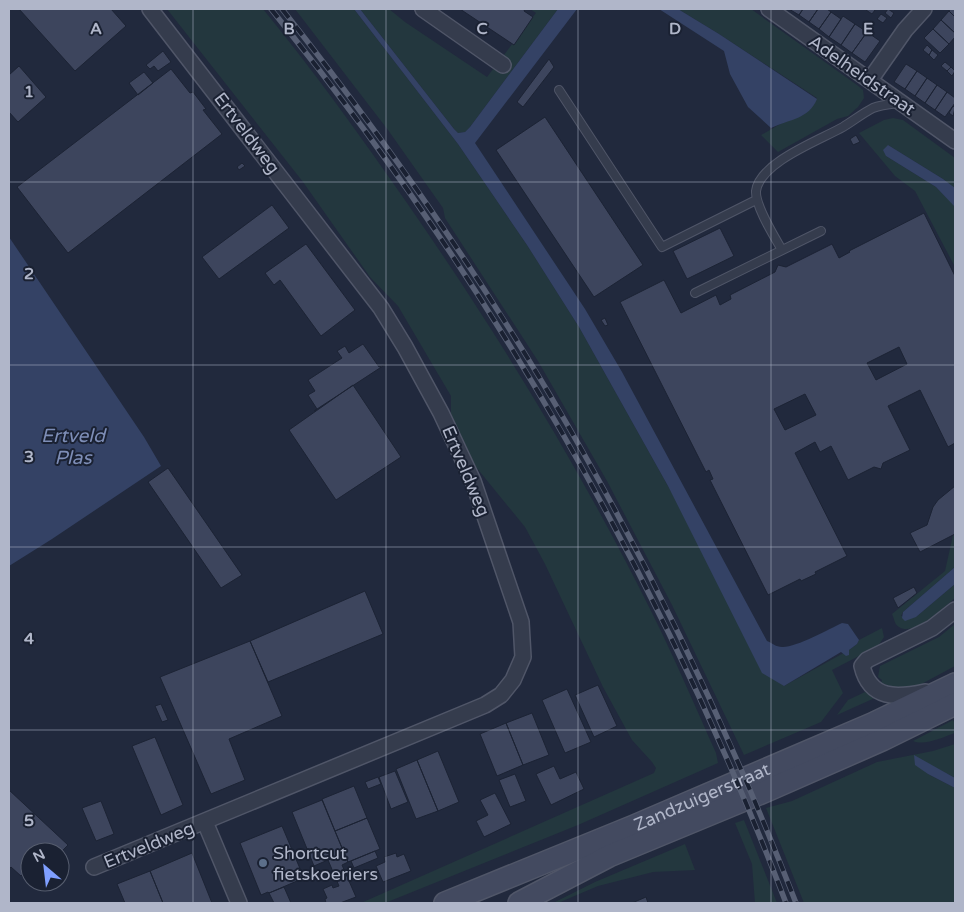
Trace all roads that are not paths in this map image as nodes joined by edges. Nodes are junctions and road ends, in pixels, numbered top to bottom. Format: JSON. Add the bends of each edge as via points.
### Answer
{"nodes":[{"id":1,"x":150,"y":9,"type":"edge"},
{"id":2,"x":423,"y":9,"type":"edge"},
{"id":3,"x":769,"y":9,"type":"edge"},
{"id":4,"x":924,"y":9,"type":"edge"},
{"id":5,"x":503,"y":65,"type":"dead end"},
{"id":6,"x":870,"y":80,"type":"junction"},
{"id":7,"x":559,"y":90,"type":"dead end"},
{"id":8,"x":901,"y":102,"type":"junction"},
{"id":9,"x":955,"y":141,"type":"edge"},
{"id":10,"x":756,"y":200,"type":"junction"},
{"id":11,"x":821,"y":231,"type":"dead end"},
{"id":12,"x":782,"y":250,"type":"junction"},
{"id":13,"x":695,"y":293,"type":"dead end"},
{"id":14,"x":955,"y":610,"type":"edge"},
{"id":15,"x":954,"y":691,"type":"edge"},
{"id":16,"x":205,"y":822,"type":"junction"},
{"id":17,"x":94,"y":867,"type":"dead end"},
{"id":18,"x":240,"y":903,"type":"edge"},
{"id":19,"x":445,"y":903,"type":"edge"},
{"id":20,"x":519,"y":903,"type":"edge"}],
"edges":[{"from":1,"to":16,"type":"street","name":"Ertveldweg","via":[[381,308],[405,347],[473,481],[521,622],[523,657],[502,695],[485,705]]},
{"from":2,"to":5,"type":"street"},
{"from":3,"to":6,"type":"street","name":"Adelheidstraat"},
{"from":4,"to":6,"type":"street"},
{"from":6,"to":8,"type":"street","name":"Adelheidstraat"},
{"from":7,"to":10,"type":"lane","via":[[662,248]]},
{"from":8,"to":9,"type":"street","name":"Adelheidstraat"},
{"from":8,"to":10,"type":"lane","via":[[873,108],[781,160],[762,178],[756,189]]},
{"from":10,"to":12,"type":"lane"},
{"from":11,"to":12,"type":"lane"},
{"from":12,"to":13,"type":"lane"},
{"from":14,"to":15,"type":"street","via":[[932,628],[867,660],[862,666],[867,682],[880,692],[894,696]]},
{"from":15,"to":19,"type":"main road","name":"Zandzuigerstraat"},
{"from":15,"to":20,"type":"main road","name":"Zandzuigerstraat","via":[[882,740],[609,856]]},
{"from":16,"to":17,"type":"street","name":"Ertveldweg"},
{"from":16,"to":18,"type":"street","name":"Ertveldweg"}]}
